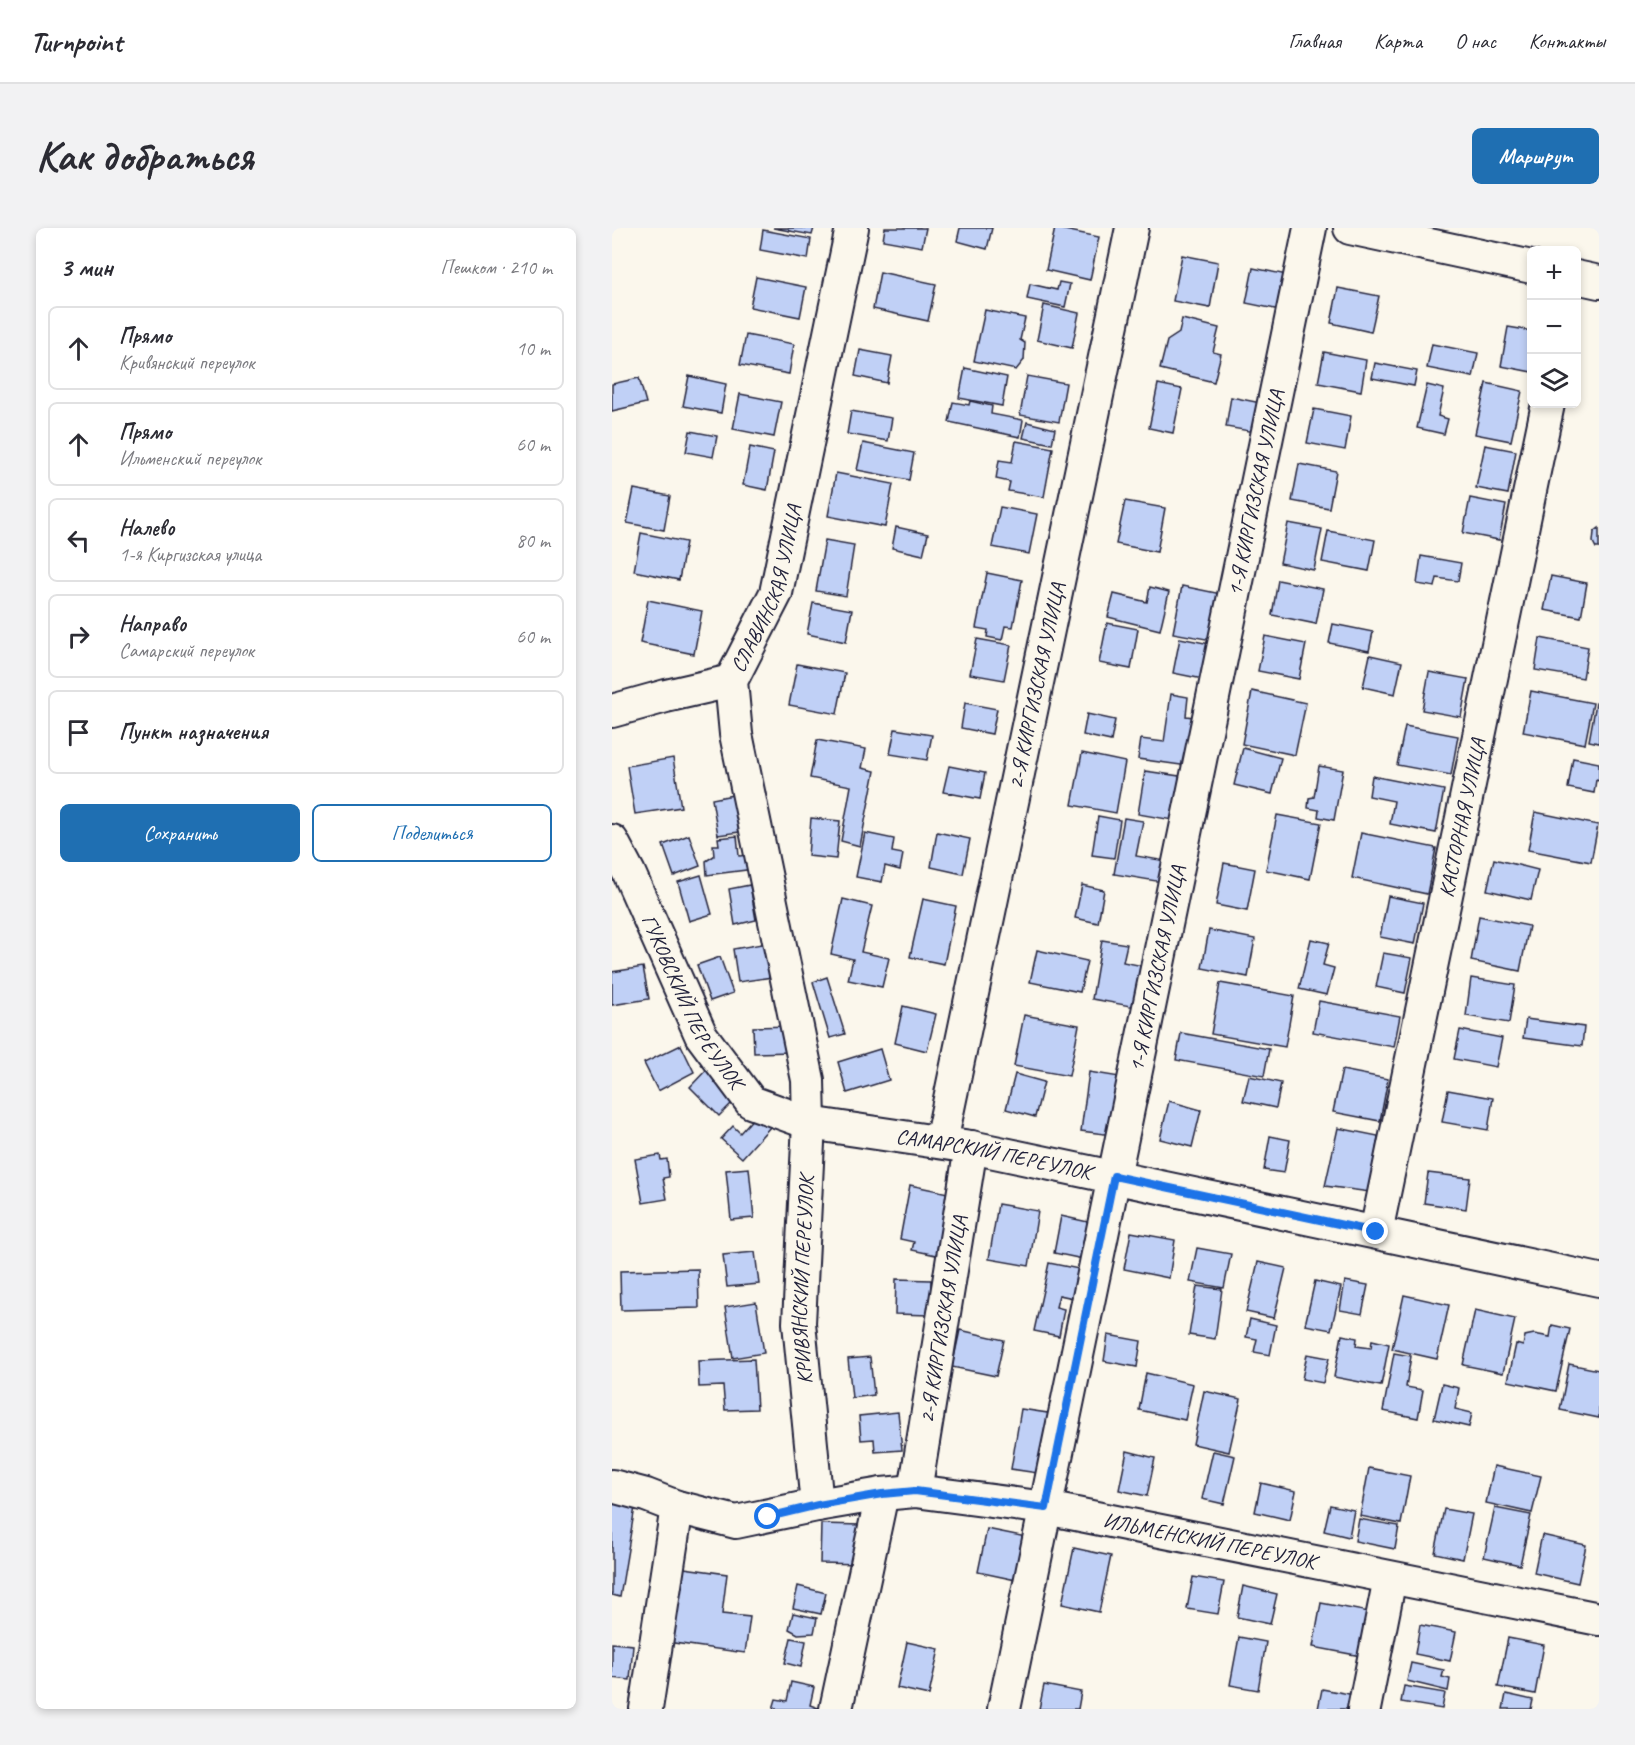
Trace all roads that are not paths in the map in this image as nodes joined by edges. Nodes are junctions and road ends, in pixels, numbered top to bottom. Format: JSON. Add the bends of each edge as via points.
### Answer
{"nodes":[{"id":1,"x":852,"y":228,"type":"edge"},
{"id":2,"x":1132,"y":228,"type":"edge"},
{"id":3,"x":1311,"y":228,"type":"edge"},
{"id":4,"x":1350,"y":228,"type":"edge"},
{"id":5,"x":1527,"y":266,"type":"edge"},
{"id":6,"x":1581,"y":278,"type":"edge"},
{"id":7,"x":1599,"y":282,"type":"edge"},
{"id":8,"x":1547,"y":408,"type":"edge"},
{"id":9,"x":731,"y":681,"type":"junction"},
{"id":10,"x":612,"y":711,"type":"edge"},
{"id":11,"x":612,"y":841,"type":"edge"},
{"id":12,"x":809,"y":1124,"type":"junction"},
{"id":13,"x":940,"y":1142,"type":"junction"},
{"id":14,"x":971,"y":1147,"type":"junction"},
{"id":15,"x":1114,"y":1176,"type":"junction"},
{"id":16,"x":1376,"y":1232,"type":"junction"},
{"id":17,"x":1599,"y":1280,"type":"edge"},
{"id":18,"x":612,"y":1486,"type":"edge"},
{"id":19,"x":915,"y":1491,"type":"junction"},
{"id":20,"x":882,"y":1494,"type":"junction"},
{"id":21,"x":818,"y":1505,"type":"junction"},
{"id":22,"x":677,"y":1507,"type":"junction"},
{"id":23,"x":1046,"y":1508,"type":"junction"},
{"id":24,"x":1390,"y":1578,"type":"junction"},
{"id":25,"x":1599,"y":1619,"type":"edge"},
{"id":26,"x":646,"y":1709,"type":"edge"},
{"id":27,"x":836,"y":1709,"type":"edge"},
{"id":28,"x":1004,"y":1709,"type":"edge"},
{"id":29,"x":1364,"y":1709,"type":"edge"}],
"edges":[{"from":1,"to":9,"type":"street","name":"СЛАВИНСКАЯ УЛИЦА","via":[[776,593]]},
{"from":2,"to":13,"type":"street","name":"2-Я КИРГИЗСКАЯ УЛИЦА"},
{"from":3,"to":15,"type":"street","name":"1-Я КИРГИЗСКАЯ УЛИЦА"},
{"from":4,"to":5,"type":"street"},
{"from":6,"to":7,"type":"street"},
{"from":8,"to":16,"type":"street","name":"КАСТОРНАЯ УЛИЦА"},
{"from":9,"to":10,"type":"street"},
{"from":9,"to":12,"type":"street","name":"СЛАВИНСКАЯ УЛИЦА","via":[[736,734],[808,1080]]},
{"from":11,"to":12,"type":"street","name":"ГУКОВСКИЙ ПЕРЕУЛОК","via":[[701,1035],[751,1101]]},
{"from":12,"to":13,"type":"street","name":"САМАРСКИЙ ПЕРЕУЛОК"},
{"from":12,"to":21,"type":"street","name":"КРИВЯНСКИЙ ПЕРЕУЛОК","via":[[799,1323]]},
{"from":13,"to":14,"type":"street","name":"САМАРСКИЙ ПЕРЕУЛОК"},
{"from":14,"to":15,"type":"street","name":"САМАРСКИЙ ПЕРЕУЛОК"},
{"from":14,"to":19,"type":"street","name":"2-Я КИРГИЗСКАЯ УЛИЦА"},
{"from":15,"to":16,"type":"street","name":"САМАРСКИЙ ПЕРЕУЛОК"},
{"from":15,"to":23,"type":"street","name":"1-Я КИРГИЗСКАЯ УЛИЦА"},
{"from":16,"to":17,"type":"street","name":"САМАРСКИЙ ПЕРЕУЛОК"},
{"from":18,"to":22,"type":"street"},
{"from":19,"to":20,"type":"street","name":"ИЛЬМЕНСКИЙ ПЕРЕУЛОК"},
{"from":19,"to":23,"type":"street","name":"ИЛЬМЕНСКИЙ ПЕРЕУЛОК"},
{"from":20,"to":21,"type":"street","name":"ИЛЬМЕНСКИЙ ПЕРЕУЛОК"},
{"from":20,"to":27,"type":"street"},
{"from":21,"to":22,"type":"street","via":[[736,1522]]},
{"from":22,"to":26,"type":"street"},
{"from":23,"to":24,"type":"street","name":"ИЛЬМЕНСКИЙ ПЕРЕУЛОК"},
{"from":23,"to":28,"type":"street","name":"1-Я КИРГИЗСКАЯ УЛИЦА"},
{"from":24,"to":25,"type":"street","name":"ИЛЬМЕНСКИЙ ПЕРЕУЛОК"},
{"from":24,"to":29,"type":"street"}]}
